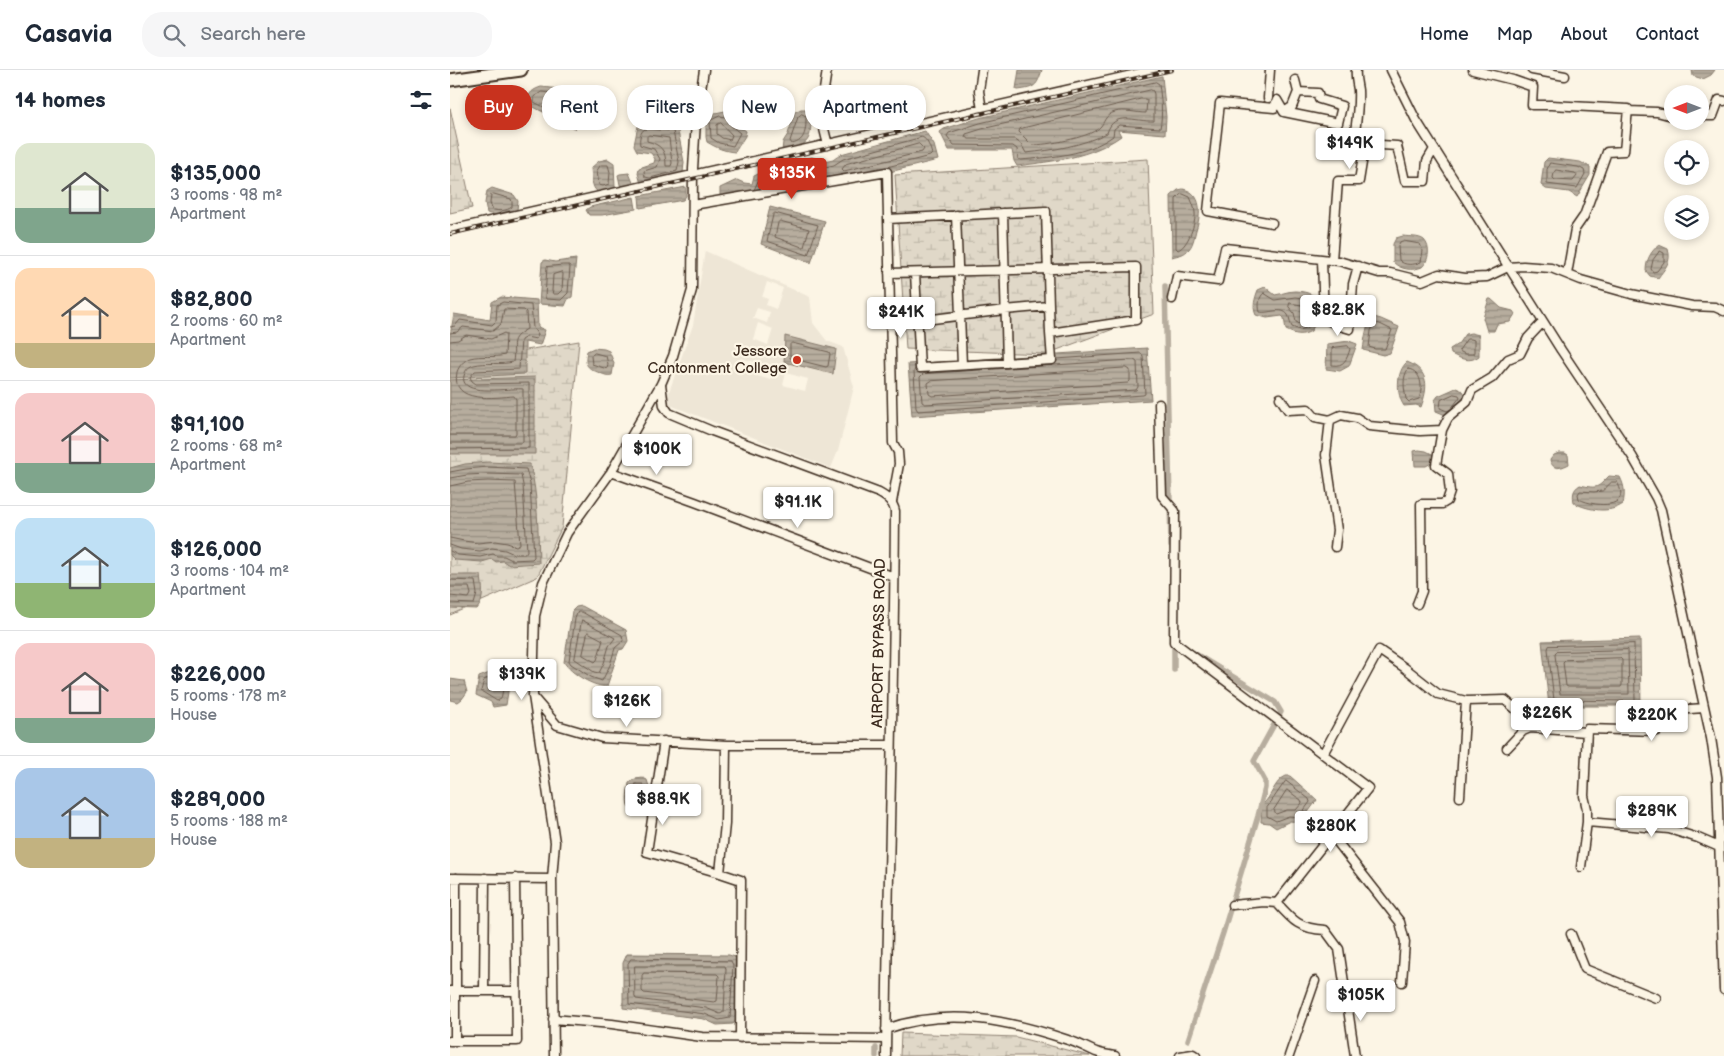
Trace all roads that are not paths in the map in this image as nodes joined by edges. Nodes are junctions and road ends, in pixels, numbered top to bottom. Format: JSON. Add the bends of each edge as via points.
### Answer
{"nodes":[{"id":1,"x":521,"y":70,"type":"edge"},
{"id":2,"x":704,"y":70,"type":"edge"},
{"id":3,"x":827,"y":70,"type":"edge"},
{"id":4,"x":982,"y":70,"type":"edge"},
{"id":5,"x":1154,"y":70,"type":"edge"},
{"id":6,"x":1270,"y":70,"type":"edge"},
{"id":7,"x":1356,"y":70,"type":"edge"},
{"id":8,"x":1392,"y":70,"type":"edge"},
{"id":9,"x":1473,"y":70,"type":"edge"},
{"id":10,"x":1532,"y":70,"type":"edge"},
{"id":11,"x":1566,"y":76,"type":"dead end"},
{"id":12,"x":450,"y":80,"type":"edge"},
{"id":13,"x":1295,"y":80,"type":"dead end"},
{"id":14,"x":1298,"y":92,"type":"junction"},
{"id":15,"x":1268,"y":98,"type":"dead end"},
{"id":16,"x":1724,"y":100,"type":"edge"},
{"id":17,"x":982,"y":110,"type":"junction"},
{"id":18,"x":1628,"y":111,"type":"junction"},
{"id":19,"x":1284,"y":112,"type":"junction"},
{"id":20,"x":1664,"y":114,"type":"edge"},
{"id":21,"x":1709,"y":116,"type":"edge"},
{"id":22,"x":1365,"y":144,"type":"junction"},
{"id":23,"x":828,"y":145,"type":"junction"},
{"id":24,"x":1434,"y":149,"type":"junction"},
{"id":25,"x":693,"y":174,"type":"junction"},
{"id":26,"x":693,"y":205,"type":"junction"},
{"id":27,"x":1003,"y":213,"type":"junction"},
{"id":28,"x":956,"y":215,"type":"junction"},
{"id":29,"x":888,"y":219,"type":"junction"},
{"id":30,"x":1272,"y":223,"type":"dead end"},
{"id":31,"x":450,"y":230,"type":"edge"},
{"id":32,"x":1322,"y":260,"type":"dead end"},
{"id":33,"x":1332,"y":260,"type":"junction"},
{"id":34,"x":1358,"y":266,"type":"junction"},
{"id":35,"x":1508,"y":267,"type":"junction"},
{"id":36,"x":1048,"y":269,"type":"junction"},
{"id":37,"x":1005,"y":270,"type":"junction"},
{"id":38,"x":959,"y":271,"type":"junction"},
{"id":39,"x":915,"y":272,"type":"junction"},
{"id":40,"x":889,"y":273,"type":"junction"},
{"id":41,"x":1566,"y":274,"type":"junction"},
{"id":42,"x":1172,"y":299,"type":"dead end"},
{"id":43,"x":1049,"y":306,"type":"junction"},
{"id":44,"x":1005,"y":310,"type":"junction"},
{"id":45,"x":1724,"y":310,"type":"edge"},
{"id":46,"x":960,"y":315,"type":"junction"},
{"id":47,"x":917,"y":321,"type":"junction"},
{"id":48,"x":1543,"y":322,"type":"junction"},
{"id":49,"x":1050,"y":333,"type":"junction"},
{"id":50,"x":1007,"y":362,"type":"junction"},
{"id":51,"x":962,"y":366,"type":"junction"},
{"id":52,"x":661,"y":384,"type":"junction"},
{"id":53,"x":1280,"y":398,"type":"dead end"},
{"id":54,"x":1159,"y":404,"type":"dead end"},
{"id":55,"x":1330,"y":420,"type":"junction"},
{"id":56,"x":1442,"y":430,"type":"junction"},
{"id":57,"x":611,"y":472,"type":"junction"},
{"id":58,"x":892,"y":502,"type":"junction"},
{"id":59,"x":1335,"y":547,"type":"dead end"},
{"id":60,"x":894,"y":576,"type":"junction"},
{"id":61,"x":1417,"y":604,"type":"dead end"},
{"id":62,"x":533,"y":696,"type":"junction"},
{"id":63,"x":1466,"y":701,"type":"junction"},
{"id":64,"x":1704,"y":708,"type":"junction"},
{"id":65,"x":1549,"y":729,"type":"junction"},
{"id":66,"x":1586,"y":732,"type":"junction"},
{"id":67,"x":664,"y":741,"type":"junction"},
{"id":68,"x":726,"y":745,"type":"junction"},
{"id":69,"x":891,"y":745,"type":"junction"},
{"id":70,"x":1507,"y":748,"type":"dead end"},
{"id":71,"x":1322,"y":754,"type":"junction"},
{"id":72,"x":1460,"y":797,"type":"dead end"},
{"id":73,"x":1587,"y":822,"type":"junction"},
{"id":74,"x":1331,"y":834,"type":"junction"},
{"id":75,"x":1719,"y":848,"type":"junction"},
{"id":76,"x":1581,"y":867,"type":"dead end"},
{"id":77,"x":720,"y":873,"type":"junction"},
{"id":78,"x":453,"y":878,"type":"edge"},
{"id":79,"x":485,"y":878,"type":"junction"},
{"id":80,"x":516,"y":878,"type":"junction"},
{"id":81,"x":552,"y":879,"type":"junction"},
{"id":82,"x":1277,"y":903,"type":"junction"},
{"id":83,"x":1232,"y":905,"type":"dead end"},
{"id":84,"x":1571,"y":934,"type":"dead end"},
{"id":85,"x":1315,"y":981,"type":"dead end"},
{"id":86,"x":1402,"y":982,"type":"dead end"},
{"id":87,"x":1724,"y":983,"type":"edge"},
{"id":88,"x":1724,"y":990,"type":"edge"},
{"id":89,"x":454,"y":991,"type":"edge"},
{"id":90,"x":484,"y":991,"type":"junction"},
{"id":91,"x":516,"y":991,"type":"junction"},
{"id":92,"x":1656,"y":998,"type":"dead end"},
{"id":93,"x":553,"y":1019,"type":"junction"},
{"id":94,"x":886,"y":1029,"type":"junction"},
{"id":95,"x":740,"y":1038,"type":"junction"},
{"id":96,"x":886,"y":1039,"type":"junction"},
{"id":97,"x":452,"y":1041,"type":"edge"},
{"id":98,"x":1087,"y":1047,"type":"junction"},
{"id":99,"x":554,"y":1056,"type":"edge"},
{"id":100,"x":886,"y":1056,"type":"edge"},
{"id":101,"x":1087,"y":1056,"type":"edge"},
{"id":102,"x":1115,"y":1056,"type":"edge"},
{"id":103,"x":1180,"y":1056,"type":"edge"},
{"id":104,"x":1196,"y":1056,"type":"edge"},
{"id":105,"x":1289,"y":1056,"type":"edge"},
{"id":106,"x":1355,"y":1056,"type":"edge"}],
"edges":[{"from":1,"to":12,"type":"highway"},
{"from":2,"to":25,"type":"street","via":[[696,121]]},
{"from":3,"to":23,"type":"street","via":[[822,102]]},
{"from":4,"to":17,"type":"street","via":[[979,91]]},
{"from":5,"to":17,"type":"street"},
{"from":6,"to":15,"type":"street"},
{"from":7,"to":22,"type":"street","via":[[1358,112],[1354,140]]},
{"from":8,"to":24,"type":"street"},
{"from":9,"to":18,"type":"street","via":[[1533,87],[1532,105]]},
{"from":10,"to":11,"type":"street"},
{"from":13,"to":14,"type":"street"},
{"from":14,"to":19,"type":"street","via":[[1292,107]]},
{"from":14,"to":19,"type":"street","via":[[1318,93],[1319,98],[1342,106],[1338,123]]},
{"from":16,"to":21,"type":"street","via":[[1719,100],[1713,116]]},
{"from":17,"to":23,"type":"street"},
{"from":18,"to":20,"type":"street"},
{"from":18,"to":41,"type":"street","via":[[1624,152],[1607,152],[1584,216],[1575,229]]},
{"from":19,"to":30,"type":"street","via":[[1277,100],[1274,108],[1220,103],[1208,211]]},
{"from":22,"to":24,"type":"street","via":[[1398,146],[1405,181],[1425,181],[1427,161]]},
{"from":22,"to":33,"type":"street","via":[[1359,181],[1338,181]]},
{"from":23,"to":25,"type":"street"},
{"from":24,"to":35,"type":"street"},
{"from":25,"to":26,"type":"street"},
{"from":25,"to":31,"type":"street"},
{"from":26,"to":29,"type":"street","name":"AIRPORT BYPASS ROAD","via":[[887,172]]},
{"from":26,"to":52,"type":"street","via":[[692,290],[673,356]]},
{"from":27,"to":28,"type":"street"},
{"from":27,"to":36,"type":"street","via":[[1046,211]]},
{"from":27,"to":37,"type":"street"},
{"from":28,"to":29,"type":"street"},
{"from":28,"to":38,"type":"street"},
{"from":29,"to":40,"type":"street","name":"AIRPORT BYPASS ROAD"},
{"from":32,"to":34,"type":"street","via":[[1324,318],[1350,329],[1353,284]]},
{"from":33,"to":34,"type":"street"},
{"from":33,"to":42,"type":"street","via":[[1225,248],[1218,281],[1177,276]]},
{"from":34,"to":35,"type":"street","via":[[1422,281],[1439,274],[1486,277]]},
{"from":35,"to":41,"type":"street","via":[[1551,268]]},
{"from":35,"to":48,"type":"street"},
{"from":36,"to":37,"type":"street"},
{"from":36,"to":43,"type":"street"},
{"from":36,"to":49,"type":"street","via":[[1136,267],[1136,320]]},
{"from":37,"to":38,"type":"street"},
{"from":37,"to":44,"type":"street"},
{"from":38,"to":39,"type":"street"},
{"from":38,"to":46,"type":"street"},
{"from":39,"to":40,"type":"street"},
{"from":39,"to":47,"type":"street"},
{"from":40,"to":58,"type":"street","name":"AIRPORT BYPASS ROAD","via":[[892,443],[898,452],[899,464]]},
{"from":41,"to":45,"type":"street","via":[[1631,294]]},
{"from":43,"to":44,"type":"street"},
{"from":43,"to":49,"type":"street"},
{"from":44,"to":46,"type":"street"},
{"from":44,"to":50,"type":"street"},
{"from":46,"to":47,"type":"street"},
{"from":46,"to":51,"type":"street"},
{"from":47,"to":51,"type":"street","via":[[920,368]]},
{"from":48,"to":56,"type":"street","via":[[1528,338],[1520,354],[1508,358],[1492,378],[1472,390],[1467,402],[1448,418]]},
{"from":48,"to":64,"type":"street","via":[[1656,498]]},
{"from":49,"to":50,"type":"street","via":[[1052,360]]},
{"from":50,"to":51,"type":"street"},
{"from":52,"to":57,"type":"street"},
{"from":52,"to":58,"type":"street","via":[[664,406],[669,413],[880,493]]},
{"from":53,"to":55,"type":"street","via":[[1288,410],[1308,410],[1315,417]]},
{"from":54,"to":71,"type":"street","via":[[1162,496],[1175,511],[1174,642]]},
{"from":55,"to":56,"type":"street","via":[[1340,415],[1357,418],[1369,426]]},
{"from":55,"to":59,"type":"street","via":[[1326,455],[1337,530]]},
{"from":56,"to":61,"type":"street","via":[[1436,464],[1448,474],[1450,492],[1442,504],[1421,504],[1422,591]]},
{"from":57,"to":60,"type":"street"},
{"from":57,"to":62,"type":"street","via":[[567,533],[543,583],[535,616]]},
{"from":58,"to":60,"type":"street","name":"AIRPORT BYPASS ROAD","via":[[895,512]]},
{"from":60,"to":69,"type":"street","name":"AIRPORT BYPASS ROAD","via":[[890,628]]},
{"from":62,"to":67,"type":"street","via":[[556,725],[602,738]]},
{"from":62,"to":81,"type":"street","via":[[555,842]]},
{"from":63,"to":65,"type":"street","via":[[1506,700],[1526,718]]},
{"from":63,"to":71,"type":"street","via":[[1438,694],[1379,650]]},
{"from":63,"to":72,"type":"street"},
{"from":64,"to":66,"type":"street","via":[[1662,711],[1657,731],[1587,729]]},
{"from":64,"to":75,"type":"street","via":[[1717,777]]},
{"from":65,"to":66,"type":"street"},
{"from":65,"to":70,"type":"street","via":[[1523,731]]},
{"from":66,"to":73,"type":"street","via":[[1584,796]]},
{"from":67,"to":68,"type":"street"},
{"from":67,"to":77,"type":"street","via":[[647,852]]},
{"from":68,"to":69,"type":"street"},
{"from":68,"to":77,"type":"street"},
{"from":69,"to":94,"type":"street","name":"AIRPORT BYPASS ROAD"},
{"from":71,"to":74,"type":"street","via":[[1368,788]]},
{"from":73,"to":75,"type":"street","via":[[1669,829]]},
{"from":73,"to":76,"type":"street"},
{"from":74,"to":82,"type":"street"},
{"from":74,"to":86,"type":"street","via":[[1400,922],[1404,942]]},
{"from":75,"to":87,"type":"street"},
{"from":77,"to":95,"type":"street","via":[[741,880]]},
{"from":78,"to":79,"type":"street"},
{"from":78,"to":89,"type":"street"},
{"from":79,"to":80,"type":"street"},
{"from":79,"to":90,"type":"street"},
{"from":80,"to":81,"type":"street"},
{"from":80,"to":91,"type":"street"},
{"from":81,"to":93,"type":"street"},
{"from":82,"to":83,"type":"street"},
{"from":82,"to":106,"type":"street","via":[[1290,918],[1309,929],[1325,930],[1339,949]]},
{"from":84,"to":92,"type":"street","via":[[1585,969]]},
{"from":85,"to":105,"type":"street"},
{"from":87,"to":88,"type":"street"},
{"from":89,"to":90,"type":"street"},
{"from":89,"to":97,"type":"street"},
{"from":90,"to":91,"type":"street"},
{"from":91,"to":97,"type":"street","via":[[517,1041]]},
{"from":93,"to":95,"type":"street","via":[[702,1037]]},
{"from":93,"to":99,"type":"street"},
{"from":94,"to":96,"type":"street","name":"AIRPORT BYPASS ROAD"},
{"from":94,"to":98,"type":"street","via":[[942,1018],[1002,1021]]},
{"from":95,"to":96,"type":"street"},
{"from":96,"to":100,"type":"street","name":"AIRPORT BYPASS ROAD"},
{"from":98,"to":101,"type":"street"},
{"from":98,"to":102,"type":"street"},
{"from":103,"to":104,"type":"street"}]}
